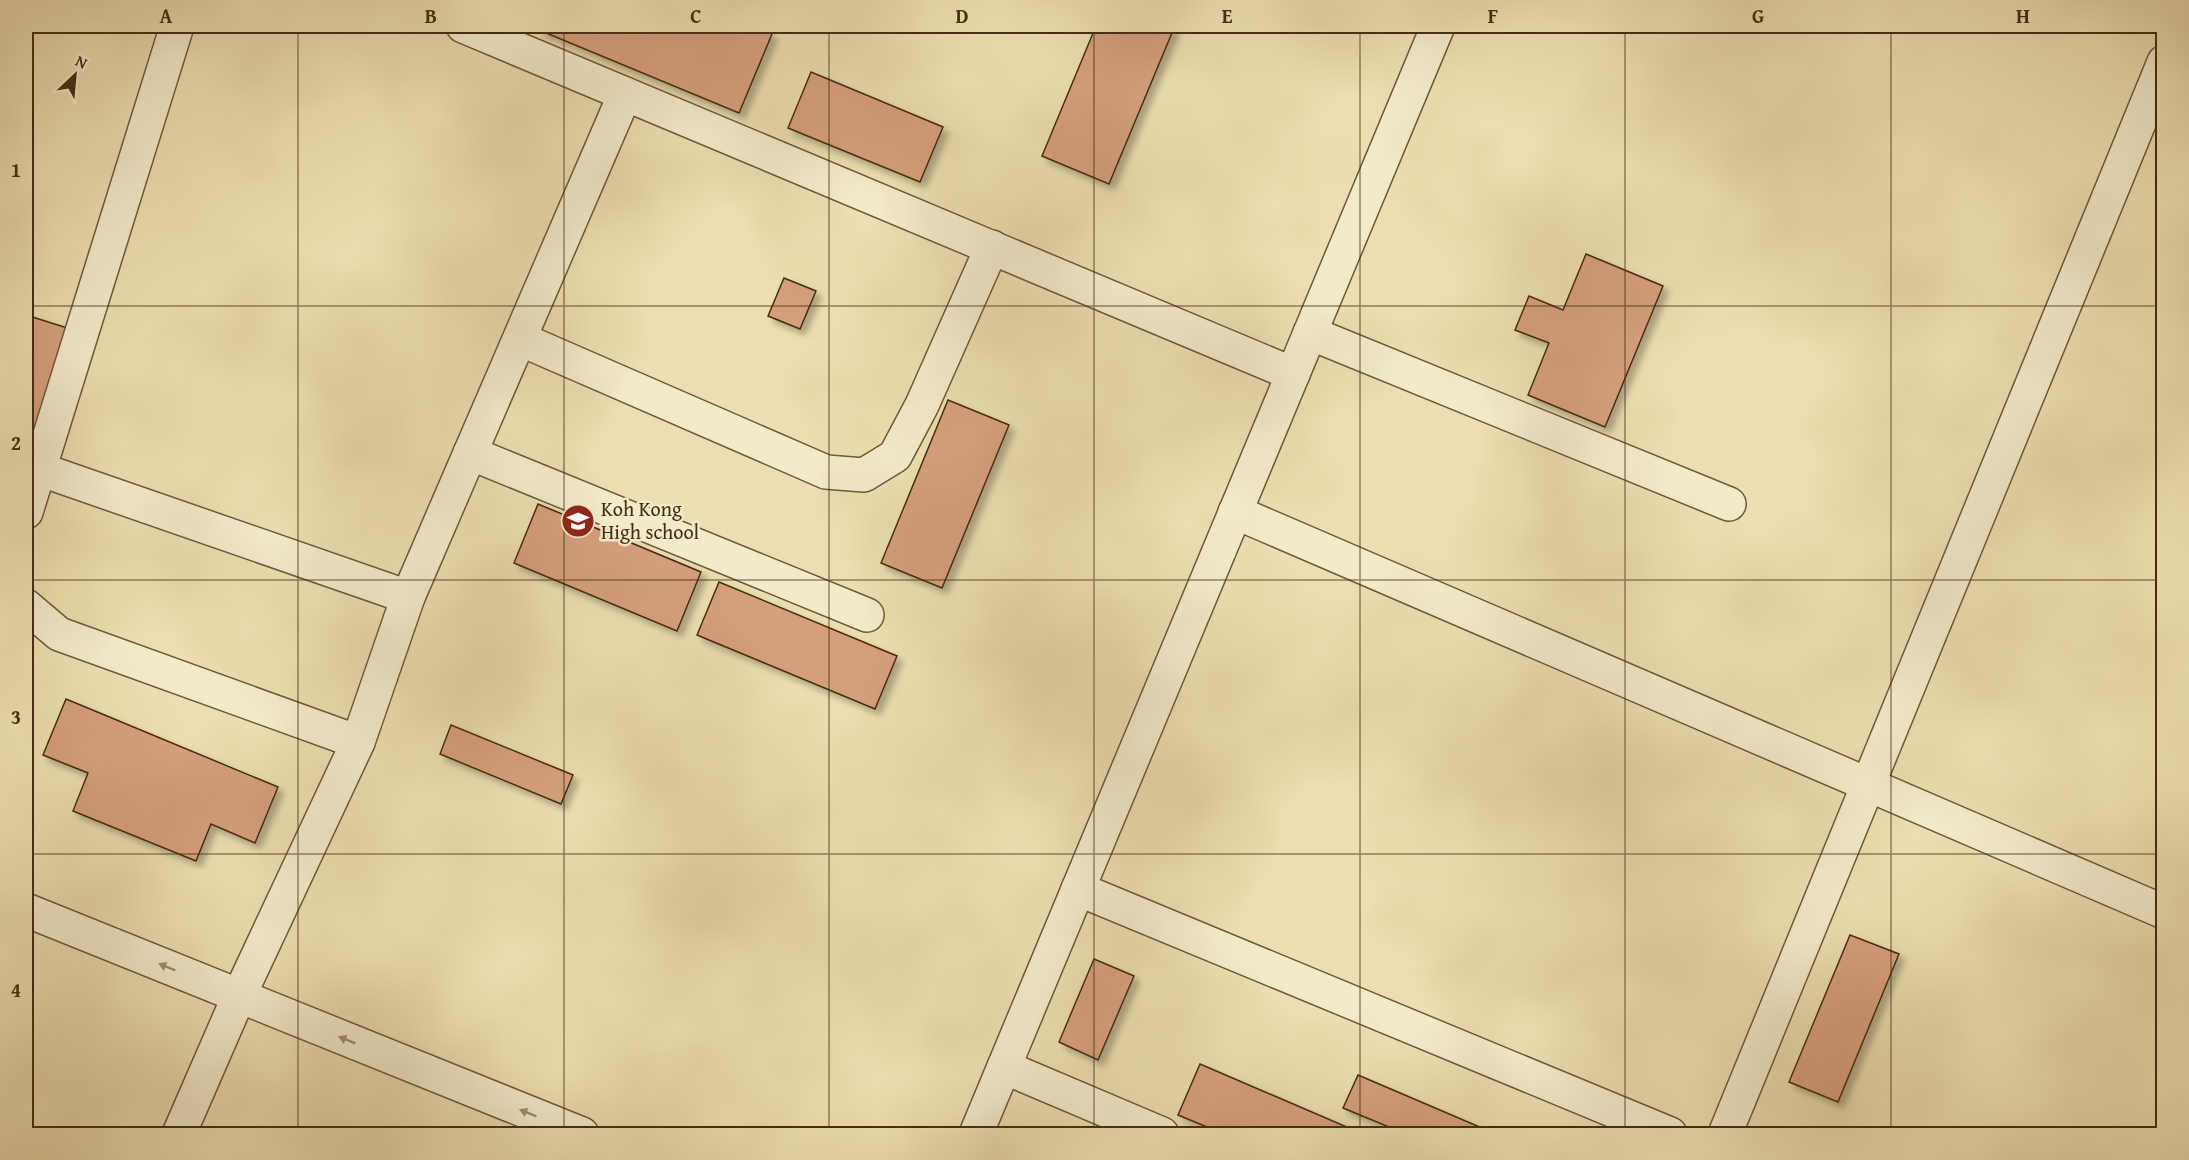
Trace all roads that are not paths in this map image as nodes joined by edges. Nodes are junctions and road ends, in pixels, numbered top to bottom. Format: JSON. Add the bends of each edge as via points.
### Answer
{"nodes":[{"id":1,"x":177,"y":26,"type":"edge"},
{"id":2,"x":462,"y":26,"type":"edge"},
{"id":3,"x":1438,"y":26,"type":"edge"},
{"id":4,"x":2163,"y":62,"type":"edge"},
{"id":5,"x":626,"y":94,"type":"junction"},
{"id":6,"x":992,"y":247,"type":"junction"},
{"id":7,"x":1310,"y":333,"type":"junction"},
{"id":8,"x":520,"y":339,"type":"junction"},
{"id":9,"x":1293,"y":374,"type":"junction"},
{"id":10,"x":470,"y":453,"type":"junction"},
{"id":11,"x":39,"y":469,"type":"junction"},
{"id":12,"x":1729,"y":504,"type":"dead end"},
{"id":13,"x":26,"y":512,"type":"edge"},
{"id":14,"x":1235,"y":512,"type":"junction"},
{"id":15,"x":408,"y":597,"type":"junction"},
{"id":16,"x":26,"y":606,"type":"edge"},
{"id":17,"x":867,"y":615,"type":"dead end"},
{"id":18,"x":358,"y":742,"type":"junction"},
{"id":19,"x":1869,"y":785,"type":"junction"},
{"id":20,"x":1078,"y":889,"type":"junction"},
{"id":21,"x":26,"y":910,"type":"edge"},
{"id":22,"x":2163,"y":912,"type":"edge"},
{"id":23,"x":239,"y":996,"type":"junction"},
{"id":24,"x":1004,"y":1067,"type":"junction"},
{"id":25,"x":179,"y":1134,"type":"edge"},
{"id":26,"x":582,"y":1134,"type":"edge"},
{"id":27,"x":976,"y":1134,"type":"edge"},
{"id":28,"x":1162,"y":1134,"type":"edge"},
{"id":29,"x":1670,"y":1134,"type":"edge"},
{"id":30,"x":1725,"y":1134,"type":"edge"}],
"edges":[{"from":1,"to":11,"type":"street"},
{"from":2,"to":5,"type":"street"},
{"from":3,"to":7,"type":"street"},
{"from":4,"to":19,"type":"street"},
{"from":5,"to":6,"type":"street"},
{"from":5,"to":8,"type":"street"},
{"from":6,"to":8,"type":"street","via":[[922,405],[895,456],[864,475],[826,472]]},
{"from":6,"to":9,"type":"street"},
{"from":7,"to":9,"type":"street"},
{"from":7,"to":12,"type":"street"},
{"from":8,"to":10,"type":"street"},
{"from":9,"to":14,"type":"street"},
{"from":10,"to":15,"type":"street"},
{"from":10,"to":17,"type":"street"},
{"from":11,"to":13,"type":"street"},
{"from":11,"to":15,"type":"street"},
{"from":14,"to":19,"type":"street"},
{"from":14,"to":20,"type":"street"},
{"from":15,"to":18,"type":"street"},
{"from":16,"to":18,"type":"street","via":[[59,634]]},
{"from":18,"to":23,"type":"street"},
{"from":19,"to":22,"type":"street"},
{"from":19,"to":30,"type":"street"},
{"from":20,"to":24,"type":"street"},
{"from":20,"to":29,"type":"street"},
{"from":23,"to":21,"type":"street","one_way":true},
{"from":23,"to":25,"type":"street"},
{"from":26,"to":23,"type":"street","one_way":true},
{"from":24,"to":27,"type":"street"},
{"from":24,"to":28,"type":"street"}]}
